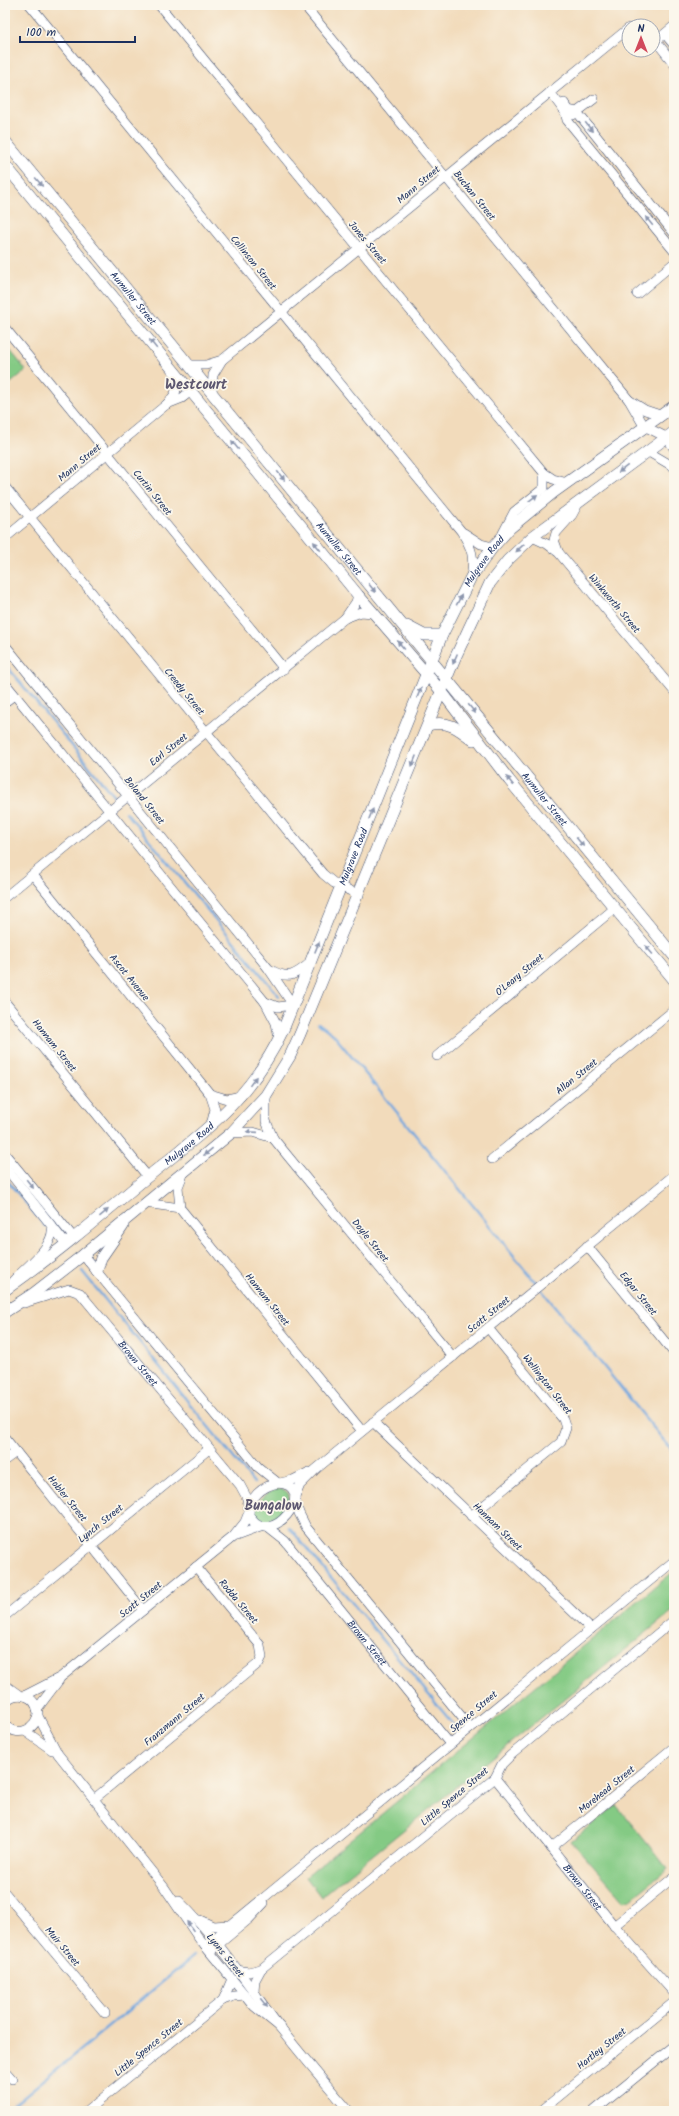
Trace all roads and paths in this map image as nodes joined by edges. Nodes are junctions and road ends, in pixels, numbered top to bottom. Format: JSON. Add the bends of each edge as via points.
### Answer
{"nodes":[{"id":1,"x":30,"y":5,"type":"edge"},
{"id":2,"x":159,"y":5,"type":"edge"},
{"id":3,"x":304,"y":5,"type":"edge"},
{"id":4,"x":674,"y":26,"type":"edge"},
{"id":5,"x":621,"y":34,"type":"edge"},
{"id":6,"x":665,"y":34,"type":"junction"},
{"id":7,"x":674,"y":45,"type":"edge"},
{"id":8,"x":674,"y":64,"type":"edge"},
{"id":9,"x":552,"y":91,"type":"junction"},
{"id":10,"x":594,"y":99,"type":"dead end"},
{"id":11,"x":577,"y":112,"type":"junction"},
{"id":12,"x":567,"y":120,"type":"junction"},
{"id":13,"x":5,"y":141,"type":"edge"},
{"id":14,"x":23,"y":163,"type":"junction"},
{"id":15,"x":5,"y":166,"type":"edge"},
{"id":16,"x":445,"y":176,"type":"junction"},
{"id":17,"x":42,"y":210,"type":"junction"},
{"id":18,"x":674,"y":233,"type":"edge"},
{"id":19,"x":358,"y":248,"type":"junction"},
{"id":20,"x":674,"y":252,"type":"edge"},
{"id":21,"x":674,"y":264,"type":"edge"},
{"id":22,"x":637,"y":294,"type":"dead end"},
{"id":23,"x":280,"y":312,"type":"junction"},
{"id":24,"x":5,"y":328,"type":"edge"},
{"id":25,"x":168,"y":338,"type":"junction"},
{"id":26,"x":222,"y":360,"type":"junction"},
{"id":27,"x":190,"y":366,"type":"junction"},
{"id":28,"x":179,"y":377,"type":"junction"},
{"id":29,"x":191,"y":391,"type":"junction"},
{"id":30,"x":212,"y":392,"type":"junction"},
{"id":31,"x":628,"y":400,"type":"junction"},
{"id":32,"x":167,"y":404,"type":"junction"},
{"id":33,"x":674,"y":406,"type":"edge"},
{"id":34,"x":660,"y":415,"type":"junction"},
{"id":35,"x":644,"y":426,"type":"junction"},
{"id":36,"x":670,"y":435,"type":"edge"},
{"id":37,"x":674,"y":448,"type":"edge"},
{"id":38,"x":647,"y":451,"type":"junction"},
{"id":39,"x":107,"y":453,"type":"junction"},
{"id":40,"x":674,"y":467,"type":"edge"},
{"id":41,"x":544,"y":473,"type":"junction"},
{"id":42,"x":567,"y":483,"type":"junction"},
{"id":43,"x":5,"y":487,"type":"edge"},
{"id":44,"x":580,"y":501,"type":"junction"},
{"id":45,"x":310,"y":513,"type":"junction"},
{"id":46,"x":30,"y":518,"type":"junction"},
{"id":47,"x":461,"y":531,"type":"junction"},
{"id":48,"x":532,"y":537,"type":"junction"},
{"id":49,"x":5,"y":538,"type":"edge"},
{"id":50,"x":500,"y":538,"type":"junction"},
{"id":51,"x":492,"y":547,"type":"junction"},
{"id":52,"x":559,"y":553,"type":"junction"},
{"id":53,"x":333,"y":565,"type":"junction"},
{"id":54,"x":471,"y":577,"type":"junction"},
{"id":55,"x":358,"y":595,"type":"junction"},
{"id":56,"x":373,"y":613,"type":"junction"},
{"id":57,"x":345,"y":618,"type":"junction"},
{"id":58,"x":398,"y":620,"type":"junction"},
{"id":59,"x":442,"y":635,"type":"junction"},
{"id":60,"x":5,"y":645,"type":"edge"},
{"id":61,"x":432,"y":661,"type":"junction"},
{"id":62,"x":284,"y":669,"type":"junction"},
{"id":63,"x":427,"y":674,"type":"junction"},
{"id":64,"x":447,"y":679,"type":"junction"},
{"id":65,"x":5,"y":683,"type":"edge"},
{"id":66,"x":674,"y":691,"type":"edge"},
{"id":67,"x":442,"y":692,"type":"junction"},
{"id":68,"x":14,"y":695,"type":"junction"},
{"id":69,"x":5,"y":702,"type":"edge"},
{"id":70,"x":428,"y":724,"type":"junction"},
{"id":71,"x":205,"y":733,"type":"junction"},
{"id":72,"x":491,"y":756,"type":"junction"},
{"id":73,"x":532,"y":784,"type":"junction"},
{"id":74,"x":127,"y":796,"type":"junction"},
{"id":75,"x":109,"y":811,"type":"junction"},
{"id":76,"x":554,"y":834,"type":"junction"},
{"id":77,"x":33,"y":874,"type":"junction"},
{"id":78,"x":342,"y":887,"type":"junction"},
{"id":79,"x":359,"y":895,"type":"junction"},
{"id":80,"x":5,"y":897,"type":"edge"},
{"id":81,"x":615,"y":908,"type":"junction"},
{"id":82,"x":674,"y":956,"type":"edge"},
{"id":83,"x":310,"y":963,"type":"junction"},
{"id":84,"x":268,"y":968,"type":"junction"},
{"id":85,"x":674,"y":980,"type":"edge"},
{"id":86,"x":5,"y":1002,"type":"edge"},
{"id":87,"x":265,"y":1002,"type":"junction"},
{"id":88,"x":293,"y":1005,"type":"junction"},
{"id":89,"x":674,"y":1010,"type":"edge"},
{"id":90,"x":279,"y":1039,"type":"junction"},
{"id":91,"x":437,"y":1056,"type":"dead end"},
{"id":92,"x":210,"y":1094,"type":"junction"},
{"id":93,"x":266,"y":1095,"type":"junction"},
{"id":94,"x":242,"y":1096,"type":"junction"},
{"id":95,"x":210,"y":1126,"type":"junction"},
{"id":96,"x":231,"y":1133,"type":"junction"},
{"id":97,"x":273,"y":1138,"type":"junction"},
{"id":98,"x":5,"y":1154,"type":"edge"},
{"id":99,"x":492,"y":1159,"type":"dead end"},
{"id":100,"x":5,"y":1166,"type":"edge"},
{"id":101,"x":184,"y":1171,"type":"junction"},
{"id":102,"x":674,"y":1175,"type":"edge"},
{"id":103,"x":148,"y":1177,"type":"junction"},
{"id":104,"x":145,"y":1203,"type":"junction"},
{"id":105,"x":180,"y":1208,"type":"junction"},
{"id":106,"x":133,"y":1213,"type":"junction"},
{"id":107,"x":52,"y":1227,"type":"junction"},
{"id":108,"x":70,"y":1241,"type":"junction"},
{"id":109,"x":587,"y":1246,"type":"junction"},
{"id":110,"x":84,"y":1255,"type":"junction"},
{"id":111,"x":97,"y":1271,"type":"junction"},
{"id":112,"x":5,"y":1290,"type":"edge"},
{"id":113,"x":16,"y":1305,"type":"junction"},
{"id":114,"x":5,"y":1312,"type":"edge"},
{"id":115,"x":488,"y":1328,"type":"junction"},
{"id":116,"x":674,"y":1353,"type":"edge"},
{"id":117,"x":453,"y":1357,"type":"junction"},
{"id":118,"x":373,"y":1422,"type":"junction"},
{"id":119,"x":362,"y":1431,"type":"junction"},
{"id":120,"x":5,"y":1438,"type":"edge"},
{"id":121,"x":209,"y":1449,"type":"junction"},
{"id":122,"x":16,"y":1452,"type":"junction"},
{"id":123,"x":5,"y":1460,"type":"edge"},
{"id":124,"x":258,"y":1467,"type":"junction"},
{"id":125,"x":315,"y":1470,"type":"junction"},
{"id":126,"x":279,"y":1483,"type":"junction"},
{"id":127,"x":240,"y":1485,"type":"junction"},
{"id":128,"x":260,"y":1491,"type":"junction"},
{"id":129,"x":295,"y":1498,"type":"junction"},
{"id":130,"x":249,"y":1511,"type":"junction"},
{"id":131,"x":472,"y":1516,"type":"junction"},
{"id":132,"x":284,"y":1518,"type":"junction"},
{"id":133,"x":264,"y":1526,"type":"junction"},
{"id":134,"x":306,"y":1528,"type":"junction"},
{"id":135,"x":233,"y":1537,"type":"junction"},
{"id":136,"x":286,"y":1542,"type":"junction"},
{"id":137,"x":91,"y":1544,"type":"junction"},
{"id":138,"x":674,"y":1561,"type":"edge"},
{"id":139,"x":196,"y":1567,"type":"junction"},
{"id":140,"x":143,"y":1610,"type":"junction"},
{"id":141,"x":5,"y":1616,"type":"edge"},
{"id":142,"x":674,"y":1620,"type":"edge"},
{"id":143,"x":591,"y":1629,"type":"junction"},
{"id":144,"x":262,"y":1651,"type":"joint"},
{"id":145,"x":61,"y":1677,"type":"junction"},
{"id":146,"x":5,"y":1684,"type":"edge"},
{"id":147,"x":22,"y":1696,"type":"junction"},
{"id":148,"x":5,"y":1702,"type":"edge"},
{"id":149,"x":38,"y":1713,"type":"junction"},
{"id":150,"x":5,"y":1725,"type":"edge"},
{"id":151,"x":470,"y":1728,"type":"junction"},
{"id":152,"x":16,"y":1731,"type":"junction"},
{"id":153,"x":25,"y":1731,"type":"junction"},
{"id":154,"x":5,"y":1732,"type":"edge"},
{"id":155,"x":450,"y":1744,"type":"junction"},
{"id":156,"x":674,"y":1748,"type":"edge"},
{"id":157,"x":58,"y":1754,"type":"junction"},
{"id":158,"x":495,"y":1778,"type":"junction"},
{"id":159,"x":94,"y":1799,"type":"junction"},
{"id":160,"x":551,"y":1848,"type":"junction"},
{"id":161,"x":674,"y":1877,"type":"edge"},
{"id":162,"x":287,"y":1878,"type":"junction"},
{"id":163,"x":164,"y":1887,"type":"junction"},
{"id":164,"x":5,"y":1893,"type":"edge"},
{"id":165,"x":182,"y":1905,"type":"junction"},
{"id":166,"x":249,"y":1919,"type":"junction"},
{"id":167,"x":231,"y":1925,"type":"junction"},
{"id":168,"x":614,"y":1926,"type":"junction"},
{"id":169,"x":215,"y":1943,"type":"junction"},
{"id":170,"x":207,"y":1949,"type":"junction"},
{"id":171,"x":230,"y":1961,"type":"junction"},
{"id":172,"x":261,"y":1969,"type":"junction"},
{"id":173,"x":237,"y":1970,"type":"junction"},
{"id":174,"x":232,"y":1979,"type":"junction"},
{"id":175,"x":254,"y":1991,"type":"junction"},
{"id":176,"x":674,"y":1993,"type":"edge"},
{"id":177,"x":245,"y":1995,"type":"junction"},
{"id":178,"x":223,"y":2000,"type":"junction"},
{"id":179,"x":674,"y":2002,"type":"edge"},
{"id":180,"x":105,"y":2013,"type":"dead end"},
{"id":181,"x":281,"y":2028,"type":"junction"},
{"id":182,"x":674,"y":2046,"type":"edge"},
{"id":183,"x":5,"y":2071,"type":"edge"},
{"id":184,"x":12,"y":2079,"type":"dead end"},
{"id":185,"x":600,"y":2109,"type":"edge"},
{"id":186,"x":87,"y":2111,"type":"edge"},
{"id":187,"x":349,"y":2111,"type":"edge"},
{"id":188,"x":541,"y":2111,"type":"edge"}],
"edges":[{"from":1,"to":23,"type":"street","name":"Collinson Street"},
{"from":2,"to":19,"type":"street","name":"Jones Street"},
{"from":3,"to":16,"type":"street","name":"Buchan Street"},
{"from":4,"to":6,"type":"street"},
{"from":5,"to":9,"type":"street","name":"Mann Street"},
{"from":6,"to":7,"type":"street"},
{"from":6,"to":8,"type":"street","via":[[656,41]]},
{"from":9,"to":11,"type":"street","via":[[569,110]]},
{"from":9,"to":12,"type":"street","via":[[566,112]]},
{"from":9,"to":16,"type":"street","name":"Mann Street"},
{"from":10,"to":11,"type":"street"},
{"from":11,"to":12,"type":"street"},
{"from":11,"to":18,"type":"street","one_way":true},
{"from":20,"to":12,"type":"street","one_way":true},
{"from":13,"to":14,"type":"main road","name":"Aumuller Street"},
{"from":14,"to":17,"type":"main road","via":[[19,167],[19,172],[34,192]]},
{"from":14,"to":25,"type":"main road","name":"Aumuller Street","one_way":true},
{"from":15,"to":17,"type":"main road","name":"Aumuller Street"},
{"from":16,"to":19,"type":"street","name":"Mann Street"},
{"from":16,"to":31,"type":"street","name":"Buchan Street"},
{"from":28,"to":17,"type":"main road","name":"Aumuller Street","one_way":true},
{"from":19,"to":23,"type":"street","name":"Mann Street"},
{"from":19,"to":41,"type":"street","name":"Jones Street"},
{"from":21,"to":22,"type":"street"},
{"from":23,"to":26,"type":"street","name":"Mann Street"},
{"from":23,"to":47,"type":"street","name":"Collinson Street"},
{"from":24,"to":39,"type":"street","name":"Curtin Street"},
{"from":25,"to":27,"type":"main road","name":"Aumuller Street"},
{"from":25,"to":29,"type":"main road","via":[[175,356],[194,380]]},
{"from":26,"to":27,"type":"street","name":"Mann Street"},
{"from":26,"to":30,"type":"street","name":"Mann Street","via":[[213,375]]},
{"from":27,"to":30,"type":"main road","name":"Aumuller Street"},
{"from":28,"to":29,"type":"main road","name":"Aumuller Street"},
{"from":28,"to":32,"type":"street","name":"Mann Street","via":[[175,394]]},
{"from":29,"to":32,"type":"street","name":"Mann Street"},
{"from":53,"to":29,"type":"main road","name":"Aumuller Street","one_way":true},
{"from":30,"to":45,"type":"main road","name":"Aumuller Street","one_way":true},
{"from":31,"to":34,"type":"street","name":"Buchan Street"},
{"from":31,"to":35,"type":"street","name":"Buchan Street"},
{"from":32,"to":39,"type":"street","name":"Mann Street"},
{"from":33,"to":34,"type":"main road","name":"Mulgrave Road"},
{"from":34,"to":35,"type":"main road","name":"Mulgrave Road"},
{"from":35,"to":36,"type":"street","name":"Buchan Street"},
{"from":35,"to":42,"type":"main road","name":"Mulgrave Road"},
{"from":36,"to":37,"type":"street","name":"Buchan Street"},
{"from":36,"to":38,"type":"main road","name":"Mulgrave Road"},
{"from":38,"to":40,"type":"street"},
{"from":38,"to":44,"type":"main road","name":"Mulgrave Road","one_way":true},
{"from":39,"to":46,"type":"street","name":"Mann Street"},
{"from":39,"to":62,"type":"street","name":"Curtin Street"},
{"from":41,"to":42,"type":"street","name":"Jones Street"},
{"from":50,"to":41,"type":"street","one_way":true,"via":[[514,512],[544,488]]},
{"from":42,"to":50,"type":"main road","name":"Mulgrave Road"},
{"from":43,"to":46,"type":"street","name":"Creedy Street"},
{"from":44,"to":48,"type":"main road","name":"Mulgrave Road"},
{"from":44,"to":52,"type":"street","via":[[556,533],[554,540]]},
{"from":45,"to":53,"type":"main road","via":[[320,532],[338,554],[338,560]]},
{"from":45,"to":58,"type":"main road","name":"Aumuller Street","one_way":true},
{"from":46,"to":49,"type":"street","name":"Mann Street"},
{"from":46,"to":71,"type":"street","name":"Creedy Street"},
{"from":47,"to":51,"type":"street","via":[[481,544]]},
{"from":47,"to":54,"type":"street","via":[[473,557]]},
{"from":48,"to":52,"type":"street","name":"Winkworth Street"},
{"from":48,"to":64,"type":"main road","name":"Mulgrave Road","one_way":true,"via":[[508,560],[490,583]]},
{"from":50,"to":51,"type":"main road","name":"Mulgrave Road"},
{"from":51,"to":54,"type":"main road","name":"Mulgrave Road"},
{"from":52,"to":66,"type":"street","name":"Winkworth Street"},
{"from":53,"to":55,"type":"main road","name":"Aumuller Street"},
{"from":59,"to":54,"type":"main road","name":"Mulgrave Road","one_way":true},
{"from":55,"to":56,"type":"main road","name":"Aumuller Street"},
{"from":55,"to":57,"type":"street","name":"Earl Street"},
{"from":56,"to":57,"type":"street","name":"Earl Street","via":[[361,612]]},
{"from":63,"to":56,"type":"main road","name":"Aumuller Street","one_way":true},
{"from":57,"to":62,"type":"street","name":"Earl Street"},
{"from":58,"to":59,"type":"main road","via":[[418,633],[429,636]]},
{"from":58,"to":61,"type":"main road","name":"Aumuller Street"},
{"from":59,"to":61,"type":"main road","name":"Mulgrave Road"},
{"from":60,"to":74,"type":"street","name":"Boland Street"},
{"from":61,"to":63,"type":"main road","name":"Mulgrave Road"},
{"from":61,"to":64,"type":"main road","name":"Aumuller Street"},
{"from":62,"to":71,"type":"street","name":"Earl Street"},
{"from":63,"to":67,"type":"main road","name":"Aumuller Street"},
{"from":78,"to":63,"type":"main road","name":"Mulgrave Road","one_way":true},
{"from":64,"to":67,"type":"main road","name":"Mulgrave Road"},
{"from":64,"to":73,"type":"main road","name":"Aumuller Street","one_way":true},
{"from":65,"to":68,"type":"street"},
{"from":67,"to":70,"type":"main road","name":"Mulgrave Road"},
{"from":67,"to":72,"type":"main road","name":"Aumuller Street"},
{"from":68,"to":69,"type":"street"},
{"from":68,"to":75,"type":"street"},
{"from":70,"to":72,"type":"main road","via":[[440,722],[458,728]]},
{"from":70,"to":79,"type":"main road","name":"Mulgrave Road","one_way":true},
{"from":71,"to":74,"type":"street","name":"Earl Street"},
{"from":71,"to":78,"type":"street","name":"Creedy Street","via":[[323,874]]},
{"from":76,"to":72,"type":"main road","name":"Aumuller Street","one_way":true},
{"from":73,"to":76,"type":"main road","via":[[527,790],[528,794]]},
{"from":73,"to":82,"type":"main road","name":"Aumuller Street","one_way":true},
{"from":74,"to":75,"type":"street","name":"Earl Street"},
{"from":74,"to":84,"type":"street","name":"Boland Street"},
{"from":75,"to":77,"type":"street","name":"Earl Street"},
{"from":75,"to":87,"type":"street"},
{"from":76,"to":81,"type":"main road","name":"Aumuller Street"},
{"from":77,"to":80,"type":"street","name":"Earl Street"},
{"from":77,"to":92,"type":"street","name":"Ascot Avenue"},
{"from":78,"to":79,"type":"street","name":"Creedy Street"},
{"from":83,"to":78,"type":"main road","name":"Mulgrave Road","one_way":true},
{"from":79,"to":93,"type":"main road","name":"Mulgrave Road","via":[[290,1056]]},
{"from":85,"to":81,"type":"main road","name":"Aumuller Street","one_way":true},
{"from":81,"to":91,"type":"street","name":"O'Leary Street"},
{"from":83,"to":84,"type":"street","name":"Boland Street","via":[[287,976]]},
{"from":83,"to":88,"type":"main road","name":"Mulgrave Road"},
{"from":84,"to":88,"type":"street","name":"Boland Street"},
{"from":86,"to":103,"type":"street","name":"Hannam Street"},
{"from":87,"to":88,"type":"street","via":[[276,1006]]},
{"from":87,"to":90,"type":"street","via":[[276,1023]]},
{"from":88,"to":90,"type":"main road","name":"Mulgrave Road"},
{"from":89,"to":99,"type":"street","name":"Allan Street"},
{"from":94,"to":90,"type":"main road","name":"Mulgrave Road","one_way":true},
{"from":92,"to":94,"type":"street","via":[[227,1099]]},
{"from":92,"to":95,"type":"street","name":"Ascot Avenue","via":[[215,1114]]},
{"from":93,"to":96,"type":"main road","name":"Mulgrave Road"},
{"from":93,"to":97,"type":"street","name":"Doyle Street","via":[[266,1121]]},
{"from":94,"to":95,"type":"main road","name":"Mulgrave Road"},
{"from":95,"to":103,"type":"main road","name":"Mulgrave Road"},
{"from":97,"to":96,"type":"street","one_way":true,"via":[[253,1132]]},
{"from":96,"to":101,"type":"main road","name":"Mulgrave Road","one_way":true},
{"from":97,"to":117,"type":"street","name":"Doyle Street"},
{"from":98,"to":108,"type":"street","one_way":true},
{"from":100,"to":107,"type":"street"},
{"from":101,"to":104,"type":"main road","name":"Mulgrave Road"},
{"from":101,"to":105,"type":"street","via":[[178,1187]]},
{"from":102,"to":109,"type":"street","name":"Scott Street"},
{"from":108,"to":103,"type":"main road","name":"Mulgrave Road","one_way":true},
{"from":104,"to":105,"type":"street"},
{"from":104,"to":106,"type":"main road","name":"Mulgrave Road"},
{"from":105,"to":119,"type":"street","name":"Hannam Street"},
{"from":106,"to":110,"type":"main road","name":"Mulgrave Road"},
{"from":106,"to":111,"type":"main road","via":[[102,1256]]},
{"from":107,"to":108,"type":"street"},
{"from":107,"to":112,"type":"street","via":[[48,1245]]},
{"from":108,"to":110,"type":"main road"},
{"from":108,"to":112,"type":"main road","name":"Mulgrave Road"},
{"from":109,"to":115,"type":"street","name":"Scott Street"},
{"from":109,"to":116,"type":"street","name":"Edgar Street"},
{"from":110,"to":111,"type":"street"},
{"from":110,"to":113,"type":"main road","name":"Mulgrave Road"},
{"from":111,"to":124,"type":"street"},
{"from":113,"to":114,"type":"main road","name":"Mulgrave Road"},
{"from":113,"to":121,"type":"street","name":"Brown Street","via":[[67,1289],[77,1290]]},
{"from":115,"to":117,"type":"street","name":"Scott Street"},
{"from":115,"to":131,"type":"street","name":"Wellington Street","via":[[563,1419],[566,1428],[561,1442]]},
{"from":117,"to":118,"type":"street","name":"Scott Street"},
{"from":118,"to":119,"type":"street","name":"Scott Street"},
{"from":118,"to":131,"type":"street","name":"Hannam Street"},
{"from":119,"to":125,"type":"street","name":"Scott Street"},
{"from":120,"to":122,"type":"street","name":"Hobler Street"},
{"from":121,"to":127,"type":"street","name":"Brown Street"},
{"from":121,"to":137,"type":"street","name":"Lynch Street"},
{"from":122,"to":123,"type":"street"},
{"from":122,"to":137,"type":"street","name":"Hobler Street"},
{"from":124,"to":126,"type":"street"},
{"from":124,"to":128,"type":"street","via":[[263,1480]]},
{"from":125,"to":126,"type":"street","name":"Scott Street"},
{"from":125,"to":129,"type":"street","name":"Scott Street","via":[[299,1487]]},
{"from":126,"to":128,"type":"street"},
{"from":126,"to":129,"type":"street","via":[[290,1488]]},
{"from":127,"to":128,"type":"street","name":"Brown Street","via":[[249,1492]]},
{"from":127,"to":130,"type":"street","name":"Brown Street","via":[[247,1498]]},
{"from":128,"to":130,"type":"street","via":[[252,1501]]},
{"from":129,"to":132,"type":"street","via":[[292,1509]]},
{"from":129,"to":134,"type":"street"},
{"from":130,"to":133,"type":"street","via":[[253,1521]]},
{"from":130,"to":135,"type":"street","name":"Scott Street","via":[[245,1522]]},
{"from":131,"to":143,"type":"street","name":"Hannam Street"},
{"from":132,"to":133,"type":"street"},
{"from":132,"to":134,"type":"street","via":[[294,1518]]},
{"from":132,"to":136,"type":"street","name":"Brown Street","via":[[280,1528]]},
{"from":133,"to":135,"type":"street","name":"Scott Street"},
{"from":133,"to":136,"type":"street","name":"Brown Street"},
{"from":134,"to":151,"type":"street"},
{"from":135,"to":139,"type":"street","name":"Scott Street"},
{"from":136,"to":155,"type":"street","name":"Brown Street"},
{"from":137,"to":140,"type":"street","name":"Hobler Street"},
{"from":137,"to":141,"type":"street","name":"Lynch Street"},
{"from":138,"to":143,"type":"street","name":"Spence Street"},
{"from":139,"to":140,"type":"street","name":"Scott Street"},
{"from":139,"to":144,"type":"street","name":"Rodda Street","via":[[257,1640]]},
{"from":140,"to":145,"type":"street","name":"Scott Street"},
{"from":142,"to":158,"type":"street","name":"Little Spence Street","via":[[511,1755],[502,1764]]},
{"from":143,"to":151,"type":"street","name":"Spence Street"},
{"from":144,"to":159,"type":"street","name":"Franzmann Street","via":[[259,1663]]},
{"from":145,"to":147,"type":"street","name":"Scott Street"},
{"from":145,"to":149,"type":"street","name":"Scott Street"},
{"from":146,"to":147,"type":"street"},
{"from":147,"to":148,"type":"street","name":"Scott Street","via":[[10,1698]]},
{"from":147,"to":149,"type":"street","name":"Lyons Street","via":[[33,1701]]},
{"from":149,"to":153,"type":"street","name":"Scott Street","via":[[34,1725]]},
{"from":149,"to":157,"type":"street","name":"Lyons Street"},
{"from":150,"to":152,"type":"street"},
{"from":151,"to":155,"type":"street","name":"Spence Street"},
{"from":152,"to":153,"type":"street"},
{"from":152,"to":154,"type":"street"},
{"from":153,"to":157,"type":"street","name":"Lyons Street"},
{"from":155,"to":162,"type":"street","name":"Spence Street"},
{"from":156,"to":160,"type":"street","name":"Morehead Street"},
{"from":157,"to":159,"type":"street","name":"Lyons Street"},
{"from":158,"to":160,"type":"street","name":"Brown Street"},
{"from":158,"to":172,"type":"street","name":"Little Spence Street"},
{"from":159,"to":163,"type":"street","name":"Lyons Street"},
{"from":160,"to":168,"type":"street","name":"Brown Street"},
{"from":161,"to":168,"type":"street"},
{"from":162,"to":166,"type":"street","name":"Spence Street"},
{"from":162,"to":167,"type":"street","name":"Spence Street"},
{"from":163,"to":165,"type":"street","name":"Lyons Street"},
{"from":170,"to":163,"type":"street","name":"Lyons Street","one_way":true},
{"from":164,"to":180,"type":"street","name":"Muir Street"},
{"from":165,"to":167,"type":"street","via":[[208,1925]]},
{"from":165,"to":169,"type":"street","name":"Lyons Street"},
{"from":166,"to":169,"type":"street","name":"Spence Street"},
{"from":166,"to":171,"type":"street","via":[[229,1944]]},
{"from":167,"to":169,"type":"street","name":"Spence Street"},
{"from":168,"to":176,"type":"street","name":"Brown Street"},
{"from":169,"to":170,"type":"street","name":"Spence Street"},
{"from":169,"to":171,"type":"street","name":"Lyons Street"},
{"from":170,"to":174,"type":"street","name":"Lyons Street"},
{"from":171,"to":173,"type":"street","name":"Lyons Street"},
{"from":172,"to":173,"type":"street","via":[[248,1972]]},
{"from":172,"to":175,"type":"street","via":[[255,1980]]},
{"from":173,"to":175,"type":"street","name":"Lyons Street"},
{"from":174,"to":177,"type":"street","name":"Lyons Street"},
{"from":174,"to":178,"type":"street","name":"Little Spence Street"},
{"from":175,"to":181,"type":"street","name":"Lyons Street","one_way":true},
{"from":177,"to":178,"type":"street","name":"Little Spence Street"},
{"from":177,"to":181,"type":"street","name":"Lyons Street","via":[[262,2014]]},
{"from":178,"to":186,"type":"street","name":"Little Spence Street"},
{"from":179,"to":188,"type":"street","name":"Hartley Street"},
{"from":181,"to":187,"type":"street","name":"Lyons Street"},
{"from":182,"to":185,"type":"street"},
{"from":183,"to":184,"type":"street"}]}
